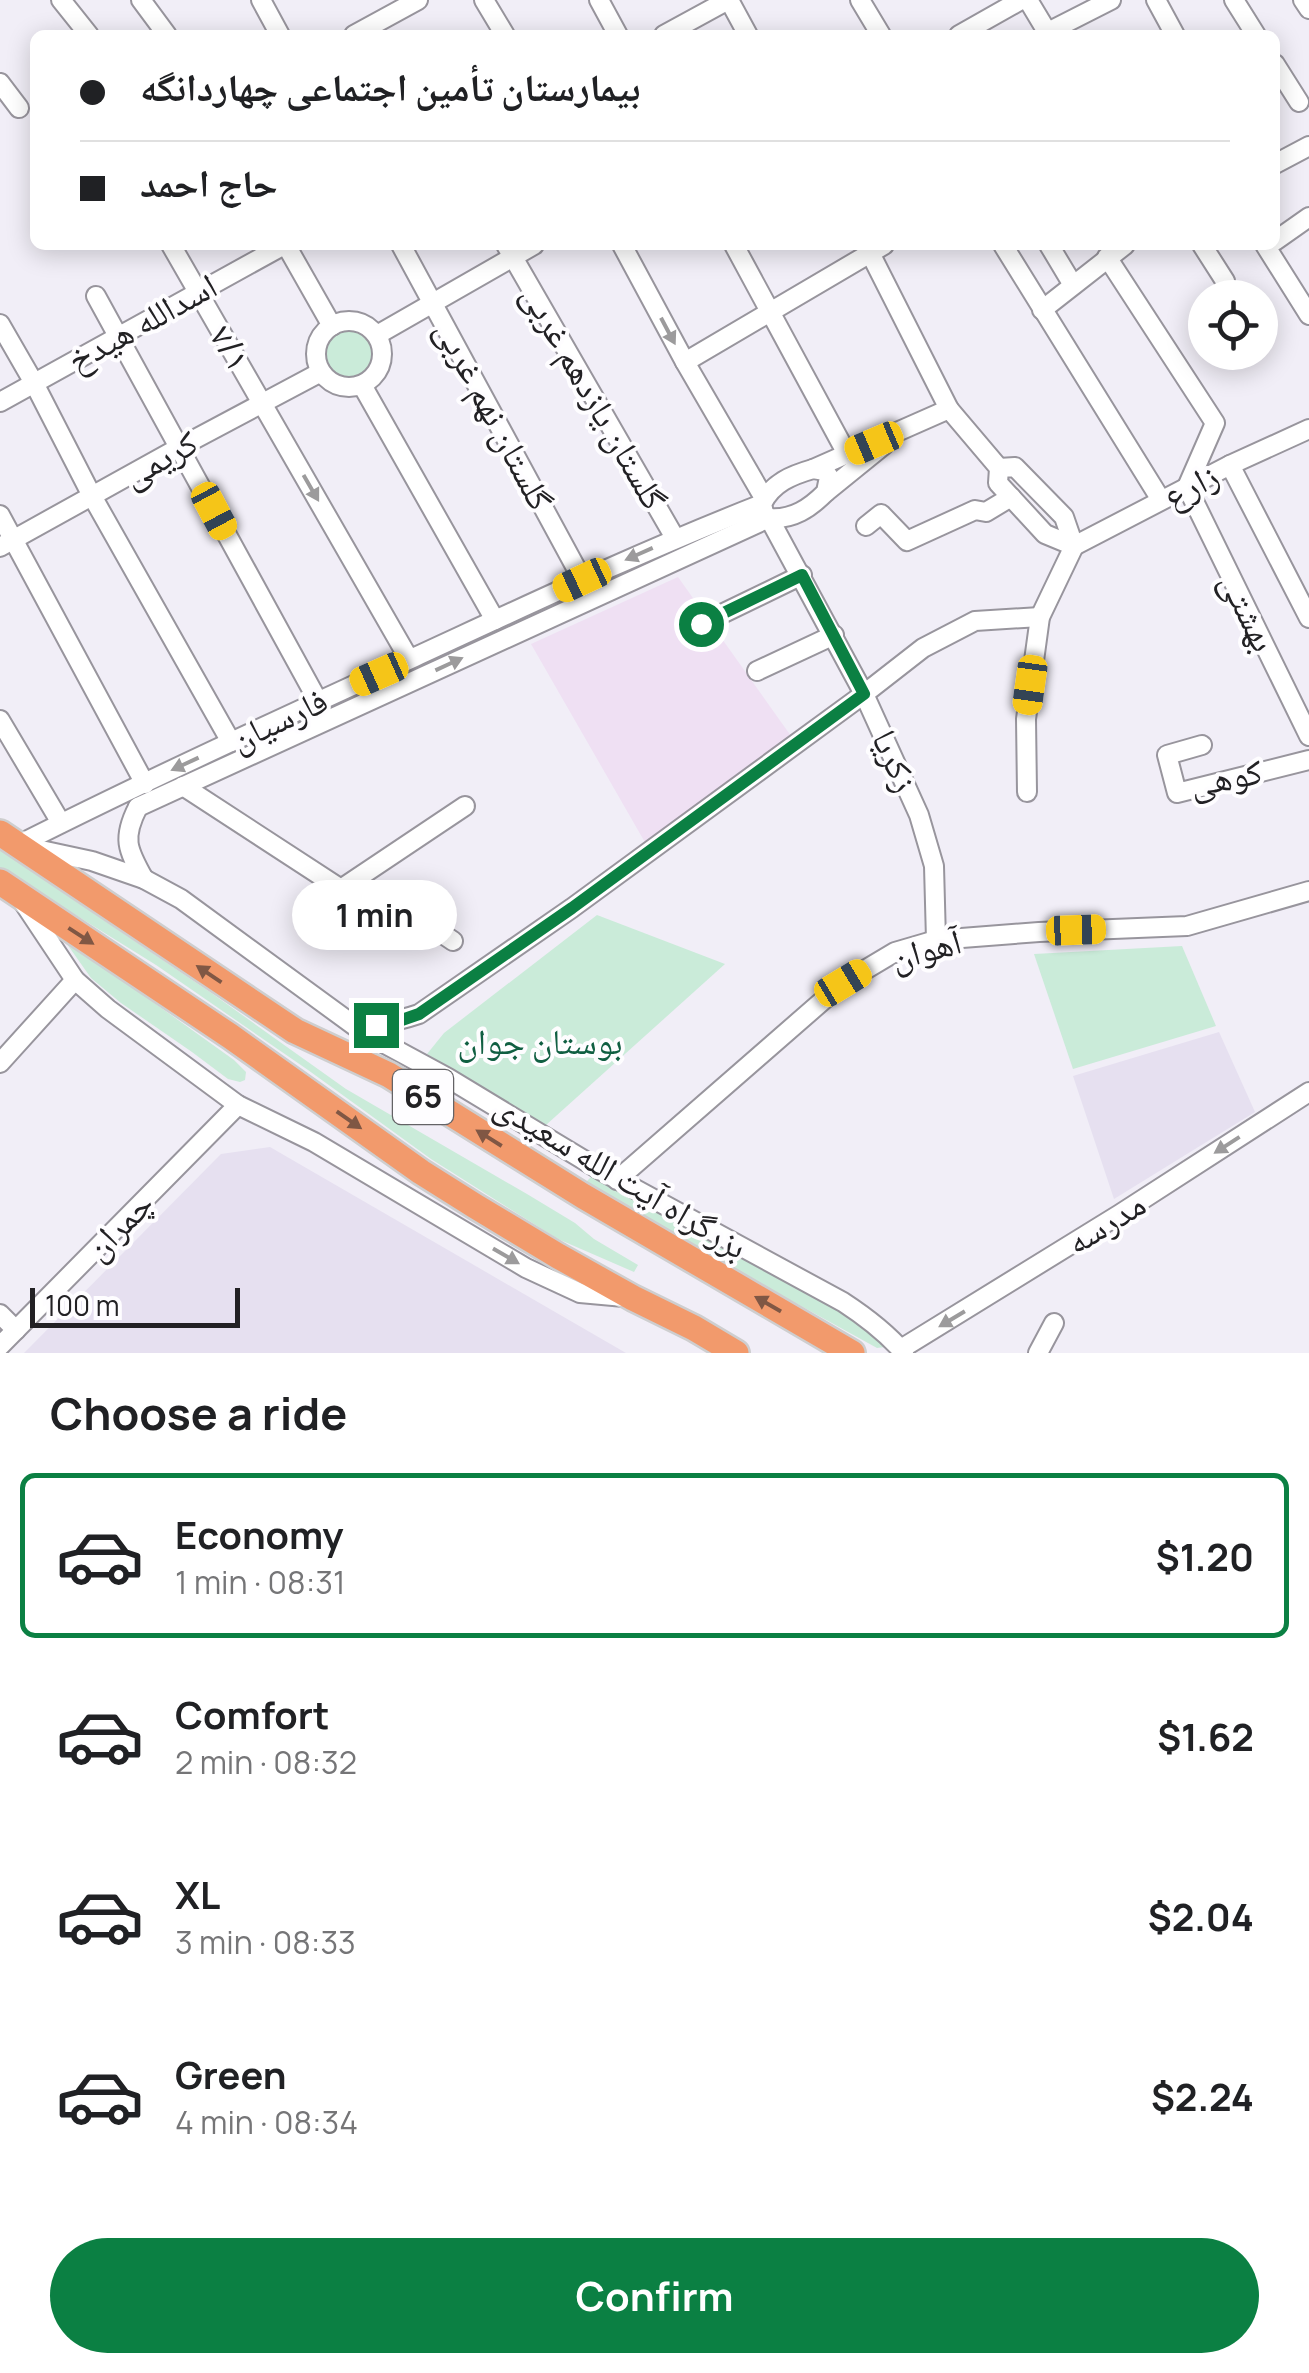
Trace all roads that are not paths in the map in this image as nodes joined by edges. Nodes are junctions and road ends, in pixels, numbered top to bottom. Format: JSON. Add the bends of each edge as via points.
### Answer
{"nodes":[{"id":1,"x":62,"y":0,"type":"edge"},
{"id":2,"x":141,"y":0,"type":"edge"},
{"id":3,"x":260,"y":0,"type":"edge"},
{"id":4,"x":418,"y":0,"type":"edge"},
{"id":5,"x":484,"y":0,"type":"edge"},
{"id":6,"x":599,"y":0,"type":"edge"},
{"id":7,"x":728,"y":0,"type":"edge"},
{"id":8,"x":860,"y":0,"type":"edge"},
{"id":9,"x":1024,"y":0,"type":"edge"},
{"id":10,"x":1111,"y":0,"type":"edge"},
{"id":11,"x":1156,"y":0,"type":"edge"},
{"id":12,"x":1234,"y":0,"type":"edge"},
{"id":13,"x":1304,"y":0,"type":"edge"},
{"id":14,"x":1309,"y":9,"type":"edge"},
{"id":15,"x":386,"y":16,"type":"junction"},
{"id":16,"x":86,"y":30,"type":"edge"},
{"id":17,"x":163,"y":30,"type":"edge"},
{"id":18,"x":277,"y":30,"type":"edge"},
{"id":19,"x":362,"y":30,"type":"edge"},
{"id":20,"x":393,"y":30,"type":"edge"},
{"id":21,"x":502,"y":30,"type":"edge"},
{"id":22,"x":615,"y":30,"type":"edge"},
{"id":23,"x":673,"y":30,"type":"edge"},
{"id":24,"x":745,"y":30,"type":"edge"},
{"id":25,"x":878,"y":30,"type":"edge"},
{"id":26,"x":968,"y":30,"type":"edge"},
{"id":27,"x":1046,"y":30,"type":"edge"},
{"id":28,"x":1056,"y":30,"type":"edge"},
{"id":29,"x":1173,"y":30,"type":"edge"},
{"id":30,"x":1253,"y":30,"type":"edge"},
{"id":31,"x":1280,"y":72,"type":"edge"},
{"id":32,"x":0,"y":84,"type":"edge"},
{"id":33,"x":1299,"y":102,"type":"dead end"},
{"id":34,"x":20,"y":108,"type":"dead end"},
{"id":35,"x":1309,"y":146,"type":"edge"},
{"id":36,"x":1280,"y":161,"type":"edge"},
{"id":37,"x":1309,"y":217,"type":"edge"},
{"id":38,"x":1280,"y":237,"type":"edge"},
{"id":39,"x":175,"y":250,"type":"edge"},
{"id":40,"x":276,"y":250,"type":"edge"},
{"id":41,"x":288,"y":250,"type":"edge"},
{"id":42,"x":404,"y":250,"type":"edge"},
{"id":43,"x":625,"y":250,"type":"edge"},
{"id":44,"x":737,"y":250,"type":"edge"},
{"id":45,"x":871,"y":250,"type":"edge"},
{"id":46,"x":875,"y":250,"type":"edge"},
{"id":47,"x":1006,"y":250,"type":"edge"},
{"id":48,"x":1051,"y":250,"type":"edge"},
{"id":49,"x":1118,"y":250,"type":"edge"},
{"id":50,"x":1205,"y":250,"type":"edge"},
{"id":51,"x":1272,"y":250,"type":"edge"},
{"id":52,"x":510,"y":251,"type":"edge"},
{"id":53,"x":1107,"y":258,"type":"junction"},
{"id":54,"x":1225,"y":280,"type":"edge"},
{"id":55,"x":1074,"y":285,"type":"junction"},
{"id":56,"x":197,"y":293,"type":"junction"},
{"id":57,"x":96,"y":296,"type":"dead end"},
{"id":58,"x":434,"y":302,"type":"junction"},
{"id":59,"x":1042,"y":310,"type":"junction"},
{"id":60,"x":770,"y":312,"type":"junction"},
{"id":61,"x":1309,"y":315,"type":"edge"},
{"id":62,"x":0,"y":324,"type":"edge"},
{"id":63,"x":332,"y":326,"type":"junction"},
{"id":64,"x":376,"y":335,"type":"junction"},
{"id":65,"x":118,"y":337,"type":"junction"},
{"id":66,"x":685,"y":362,"type":"junction"},
{"id":67,"x":321,"y":372,"type":"junction"},
{"id":68,"x":34,"y":383,"type":"junction"},
{"id":69,"x":362,"y":386,"type":"junction"},
{"id":70,"x":0,"y":402,"type":"edge"},
{"id":71,"x":262,"y":403,"type":"junction"},
{"id":72,"x":949,"y":409,"type":"junction"},
{"id":73,"x":900,"y":432,"type":"junction"},
{"id":74,"x":1308,"y":432,"type":"edge"},
{"id":75,"x":180,"y":447,"type":"junction"},
{"id":76,"x":848,"y":454,"type":"junction"},
{"id":77,"x":1230,"y":466,"type":"junction"},
{"id":78,"x":999,"y":468,"type":"junction"},
{"id":79,"x":813,"y":469,"type":"junction"},
{"id":80,"x":1187,"y":487,"type":"junction"},
{"id":81,"x":826,"y":492,"type":"junction"},
{"id":82,"x":92,"y":496,"type":"junction"},
{"id":83,"x":1011,"y":497,"type":"junction"},
{"id":84,"x":1161,"y":500,"type":"junction"},
{"id":85,"x":770,"y":510,"type":"junction"},
{"id":86,"x":0,"y":515,"type":"edge"},
{"id":87,"x":866,"y":526,"type":"dead end"},
{"id":88,"x":674,"y":538,"type":"junction"},
{"id":89,"x":7,"y":543,"type":"edge"},
{"id":90,"x":1074,"y":546,"type":"junction"},
{"id":91,"x":802,"y":575,"type":"junction"},
{"id":92,"x":582,"y":580,"type":"junction"},
{"id":93,"x":1040,"y":617,"type":"junction"},
{"id":94,"x":1309,"y":618,"type":"edge"},
{"id":95,"x":494,"y":620,"type":"junction"},
{"id":96,"x":701,"y":624,"type":"dead end"},
{"id":97,"x":834,"y":635,"type":"junction"},
{"id":98,"x":409,"y":660,"type":"junction"},
{"id":99,"x":757,"y":671,"type":"dead end"},
{"id":100,"x":864,"y":694,"type":"junction"},
{"id":101,"x":318,"y":701,"type":"junction"},
{"id":102,"x":0,"y":720,"type":"edge"},
{"id":103,"x":1309,"y":736,"type":"edge"},
{"id":104,"x":232,"y":742,"type":"junction"},
{"id":105,"x":1202,"y":744,"type":"dead end"},
{"id":106,"x":1309,"y":760,"type":"edge"},
{"id":107,"x":183,"y":786,"type":"junction"},
{"id":108,"x":1027,"y":792,"type":"dead end"},
{"id":109,"x":138,"y":794,"type":"junction"},
{"id":110,"x":466,"y":806,"type":"dead end"},
{"id":111,"x":62,"y":824,"type":"junction"},
{"id":112,"x":9,"y":839,"type":"edge"},
{"id":113,"x":144,"y":878,"type":"junction"},
{"id":114,"x":5,"y":886,"type":"edge"},
{"id":115,"x":341,"y":889,"type":"junction"},
{"id":116,"x":1309,"y":891,"type":"edge"},
{"id":117,"x":936,"y":940,"type":"junction"},
{"id":118,"x":453,"y":942,"type":"dead end"},
{"id":119,"x":75,"y":980,"type":"junction"},
{"id":120,"x":355,"y":1026,"type":"junction"},
{"id":121,"x":0,"y":1064,"type":"edge"},
{"id":122,"x":388,"y":1075,"type":"junction"},
{"id":123,"x":1309,"y":1092,"type":"edge"},
{"id":124,"x":238,"y":1105,"type":"junction"},
{"id":125,"x":618,"y":1180,"type":"junction"},
{"id":126,"x":633,"y":1298,"type":"junction"},
{"id":127,"x":0,"y":1314,"type":"edge"},
{"id":128,"x":1054,"y":1323,"type":"dead end"},
{"id":129,"x":16,"y":1330,"type":"junction"},
{"id":130,"x":0,"y":1346,"type":"edge"},
{"id":131,"x":902,"y":1351,"type":"edge"},
{"id":132,"x":736,"y":1353,"type":"edge"},
{"id":133,"x":852,"y":1353,"type":"edge"},
{"id":134,"x":1038,"y":1353,"type":"edge"}],
"edges":[{"from":1,"to":16,"type":"street"},
{"from":2,"to":17,"type":"street"},
{"from":3,"to":18,"type":"street"},
{"from":4,"to":15,"type":"street"},
{"from":5,"to":21,"type":"street"},
{"from":6,"to":22,"type":"street"},
{"from":7,"to":23,"type":"street"},
{"from":7,"to":24,"type":"street"},
{"from":8,"to":25,"type":"street"},
{"from":9,"to":26,"type":"street"},
{"from":9,"to":27,"type":"street"},
{"from":10,"to":28,"type":"street"},
{"from":11,"to":29,"type":"street"},
{"from":12,"to":30,"type":"street"},
{"from":13,"to":14,"type":"street"},
{"from":15,"to":19,"type":"street"},
{"from":15,"to":20,"type":"street"},
{"from":31,"to":33,"type":"street"},
{"from":32,"to":34,"type":"street"},
{"from":35,"to":36,"type":"street"},
{"from":37,"to":38,"type":"street"},
{"from":39,"to":56,"type":"street","name":"۷/۱"},
{"from":40,"to":56,"type":"street","name":"اسدالله هیدخ"},
{"from":41,"to":63,"type":"street"},
{"from":42,"to":58,"type":"street","name":"گلستان نهم غربی"},
{"from":43,"to":66,"type":"street","name":"زکریا","one_way":true},
{"from":44,"to":60,"type":"street"},
{"from":45,"to":60,"type":"street"},
{"from":46,"to":72,"type":"street"},
{"from":47,"to":59,"type":"street"},
{"from":48,"to":55,"type":"street"},
{"from":49,"to":53,"type":"street"},
{"from":50,"to":54,"type":"street"},
{"from":51,"to":61,"type":"street"},
{"from":52,"to":58,"type":"street"},
{"from":52,"to":88,"type":"street","name":"گلستان یازدهم غربی"},
{"from":53,"to":55,"type":"street"},
{"from":53,"to":80,"type":"street","via":[[1216,423]]},
{"from":55,"to":59,"type":"street"},
{"from":56,"to":65,"type":"street","name":"اسدالله هیدخ"},
{"from":56,"to":71,"type":"street","name":"۷/۱"},
{"from":57,"to":65,"type":"street"},
{"from":58,"to":64,"type":"street"},
{"from":58,"to":92,"type":"street","name":"گلستان نهم غربی"},
{"from":59,"to":84,"type":"street"},
{"from":60,"to":66,"type":"street"},
{"from":60,"to":76,"type":"street"},
{"from":62,"to":68,"type":"street"},
{"from":63,"to":64,"type":"street","via":[[358,322]]},
{"from":63,"to":67,"type":"street","via":[[316,350]]},
{"from":64,"to":69,"type":"street","via":[[381,364]]},
{"from":65,"to":68,"type":"street","name":"اسدالله هیدخ"},
{"from":65,"to":75,"type":"street"},
{"from":66,"to":85,"type":"street","name":"زکریا"},
{"from":67,"to":69,"type":"street","via":[[339,386]]},
{"from":67,"to":71,"type":"street","name":"کریمی"},
{"from":68,"to":70,"type":"street","name":"اسدالله هیدخ"},
{"from":68,"to":82,"type":"street"},
{"from":69,"to":95,"type":"street"},
{"from":71,"to":75,"type":"street","name":"کریمی"},
{"from":71,"to":98,"type":"street","name":"۷/۱","one_way":true},
{"from":72,"to":73,"type":"street"},
{"from":72,"to":78,"type":"street"},
{"from":73,"to":76,"type":"street"},
{"from":73,"to":81,"type":"street"},
{"from":74,"to":77,"type":"street","name":"زارع"},
{"from":75,"to":82,"type":"street","name":"کریمی"},
{"from":75,"to":101,"type":"street"},
{"from":76,"to":79,"type":"street"},
{"from":77,"to":80,"type":"street","name":"زارع"},
{"from":77,"to":94,"type":"street"},
{"from":78,"to":83,"type":"street","via":[[998,483]]},
{"from":78,"to":90,"type":"street","via":[[1015,467],[1040,492],[1064,517]]},
{"from":79,"to":81,"type":"street","via":[[829,476]]},
{"from":79,"to":85,"type":"street","via":[[784,480]]},
{"from":80,"to":84,"type":"street","name":"زارع"},
{"from":80,"to":103,"type":"street","name":"بهشتی"},
{"from":81,"to":85,"type":"street","via":[[811,506]]},
{"from":82,"to":89,"type":"street","name":"کریمی"},
{"from":82,"to":104,"type":"street"},
{"from":83,"to":87,"type":"street","via":[[906,541],[881,514]]},
{"from":83,"to":90,"type":"street","via":[[1045,534]]},
{"from":84,"to":90,"type":"street","name":"زارع"},
{"from":85,"to":88,"type":"street","name":"فارسیان"},
{"from":85,"to":91,"type":"street","name":"زکریا"},
{"from":107,"to":85,"type":"street","name":"فارسیان","one_way":true},
{"from":86,"to":89,"type":"street"},
{"from":88,"to":92,"type":"street","name":"فارسیان","one_way":true},
{"from":89,"to":109,"type":"street"},
{"from":90,"to":93,"type":"street"},
{"from":91,"to":96,"type":"street"},
{"from":91,"to":97,"type":"street","name":"زکریا"},
{"from":92,"to":95,"type":"street","name":"فارسیان"},
{"from":93,"to":100,"type":"street","via":[[975,621],[922,648]]},
{"from":93,"to":108,"type":"street","via":[[1026,719]]},
{"from":95,"to":98,"type":"street","name":"فارسیان"},
{"from":97,"to":99,"type":"street"},
{"from":97,"to":100,"type":"street","name":"زکریا"},
{"from":98,"to":101,"type":"street","name":"فارسیان"},
{"from":100,"to":117,"type":"street","name":"زکریا","via":[[919,815],[934,866]]},
{"from":100,"to":120,"type":"street","via":[[419,1014]]},
{"from":101,"to":104,"type":"street","name":"فارسیان"},
{"from":102,"to":111,"type":"street"},
{"from":104,"to":109,"type":"street","name":"فارسیان","one_way":true},
{"from":105,"to":106,"type":"street","name":"کوهی","via":[[1167,755],[1178,793]]},
{"from":107,"to":109,"type":"street","name":"فارسیان"},
{"from":107,"to":115,"type":"street"},
{"from":109,"to":111,"type":"street","name":"فارسیان"},
{"from":109,"to":113,"type":"street","via":[[127,840]]},
{"from":110,"to":115,"type":"street"},
{"from":111,"to":112,"type":"street","name":"فارسیان"},
{"from":112,"to":113,"type":"street"},
{"from":122,"to":112,"type":"highway","name":"بزرگراه آیت الله سعیدی","number":"65","one_way":true,"via":[[295,1031]]},
{"from":113,"to":120,"type":"street"},
{"from":114,"to":119,"type":"street"},
{"from":114,"to":126,"type":"highway","number":"65","one_way":true,"via":[[421,1172]]},
{"from":115,"to":118,"type":"street","via":[[407,910]]},
{"from":116,"to":117,"type":"street","name":"آهوان","via":[[1188,926]]},
{"from":117,"to":125,"type":"street","name":"آهوان","via":[[895,952],[843,983]]},
{"from":119,"to":121,"type":"street"},
{"from":119,"to":124,"type":"street"},
{"from":120,"to":122,"type":"street"},
{"from":120,"to":125,"type":"street"},
{"from":133,"to":122,"type":"highway","name":"بزرگراه آیت الله سعیدی","number":"65","one_way":true},
{"from":123,"to":131,"type":"street","name":"مدرسه","one_way":true},
{"from":124,"to":126,"type":"street","one_way":true,"via":[[314,1142],[526,1268],[580,1293]]},
{"from":124,"to":129,"type":"street","name":"چمران"},
{"from":125,"to":131,"type":"street","via":[[843,1302]]},
{"from":126,"to":132,"type":"highway","number":"65"},
{"from":127,"to":129,"type":"street"},
{"from":128,"to":134,"type":"street"},
{"from":129,"to":130,"type":"street","name":"چمران"}]}
